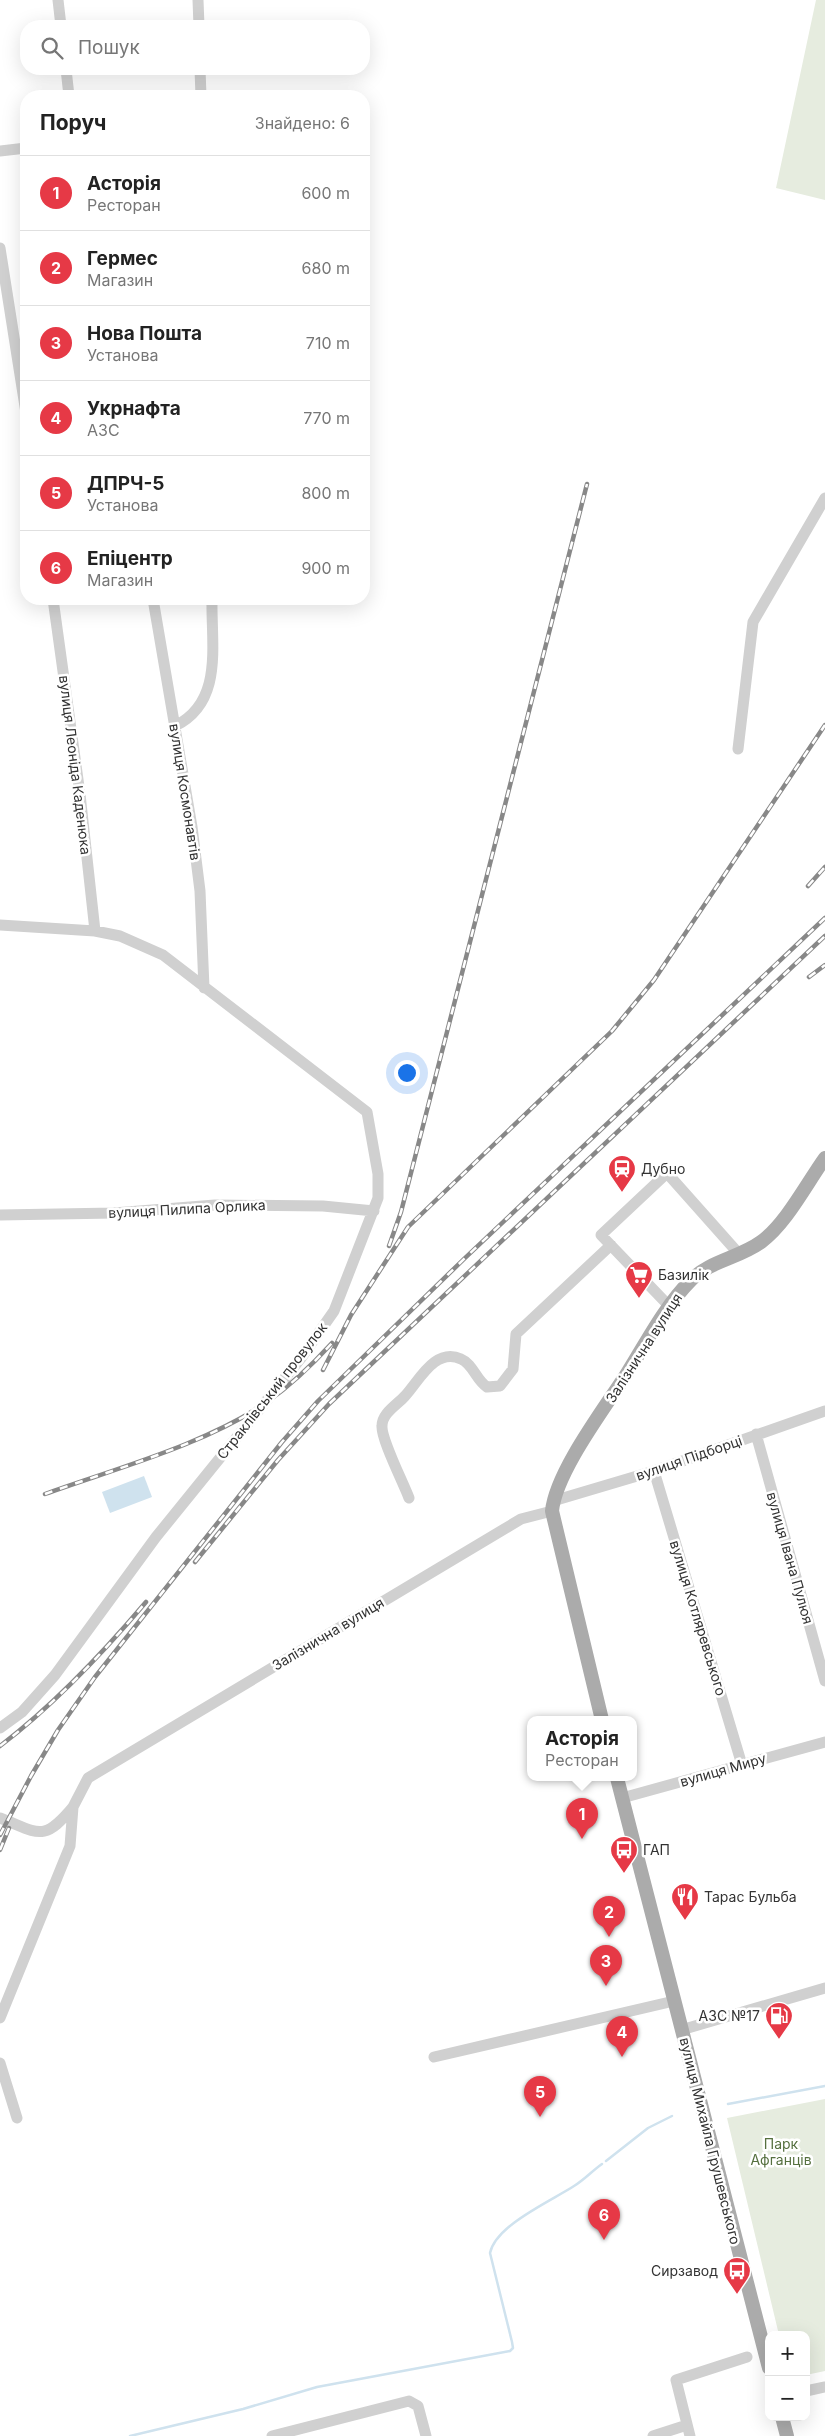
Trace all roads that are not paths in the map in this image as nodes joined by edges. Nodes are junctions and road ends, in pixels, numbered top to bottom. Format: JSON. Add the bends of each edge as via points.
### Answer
{"nodes":[{"id":1,"x":58,"y":0,"type":"edge"},
{"id":2,"x":198,"y":0,"type":"edge"},
{"id":3,"x":60,"y":20,"type":"edge"},
{"id":4,"x":199,"y":20,"type":"edge"},
{"id":5,"x":67,"y":75,"type":"edge"},
{"id":6,"x":200,"y":75,"type":"edge"},
{"id":7,"x":68,"y":90,"type":"edge"},
{"id":8,"x":201,"y":90,"type":"edge"},
{"id":9,"x":20,"y":149,"type":"edge"},
{"id":10,"x":0,"y":151,"type":"edge"},
{"id":11,"x":0,"y":248,"type":"edge"},
{"id":12,"x":20,"y":375,"type":"edge"},
{"id":13,"x":825,"y":498,"type":"edge"},
{"id":14,"x":54,"y":605,"type":"edge"},
{"id":15,"x":154,"y":605,"type":"edge"},
{"id":16,"x":212,"y":605,"type":"edge"},
{"id":17,"x":174,"y":726,"type":"junction"},
{"id":18,"x":738,"y":749,"type":"dead end"},
{"id":19,"x":0,"y":925,"type":"edge"},
{"id":20,"x":95,"y":931,"type":"junction"},
{"id":21,"x":204,"y":988,"type":"junction"},
{"id":22,"x":825,"y":1158,"type":"edge"},
{"id":23,"x":374,"y":1211,"type":"junction"},
{"id":24,"x":0,"y":1215,"type":"edge"},
{"id":25,"x":611,"y":1245,"type":"junction"},
{"id":26,"x":740,"y":1254,"type":"junction"},
{"id":27,"x":670,"y":1307,"type":"junction"},
{"id":28,"x":825,"y":1411,"type":"edge"},
{"id":29,"x":756,"y":1434,"type":"junction"},
{"id":30,"x":654,"y":1471,"type":"junction"},
{"id":31,"x":409,"y":1498,"type":"dead end"},
{"id":32,"x":552,"y":1506,"type":"junction"},
{"id":33,"x":825,"y":1637,"type":"edge"},
{"id":34,"x":813,"y":1640,"type":"junction"},
{"id":35,"x":825,"y":1681,"type":"edge"},
{"id":36,"x":601,"y":1716,"type":"edge"},
{"id":37,"x":0,"y":1728,"type":"edge"},
{"id":38,"x":825,"y":1742,"type":"edge"},
{"id":39,"x":742,"y":1765,"type":"junction"},
{"id":40,"x":618,"y":1781,"type":"edge"},
{"id":41,"x":622,"y":1798,"type":"junction"},
{"id":42,"x":73,"y":1807,"type":"junction"},
{"id":43,"x":0,"y":1818,"type":"edge"},
{"id":44,"x":825,"y":1988,"type":"edge"},
{"id":45,"x":674,"y":2000,"type":"junction"},
{"id":46,"x":0,"y":2018,"type":"edge"},
{"id":47,"x":681,"y":2030,"type":"junction"},
{"id":48,"x":434,"y":2057,"type":"dead end"},
{"id":49,"x":0,"y":2063,"type":"edge"},
{"id":50,"x":16,"y":2118,"type":"dead end"},
{"id":51,"x":765,"y":2353,"type":"edge"},
{"id":52,"x":747,"y":2357,"type":"dead end"},
{"id":53,"x":825,"y":2387,"type":"edge"},
{"id":54,"x":810,"y":2390,"type":"edge"},
{"id":55,"x":783,"y":2421,"type":"edge"},
{"id":56,"x":688,"y":2431,"type":"edge"},
{"id":57,"x":425,"y":2433,"type":"edge"},
{"id":58,"x":272,"y":2436,"type":"edge"},
{"id":59,"x":653,"y":2436,"type":"edge"},
{"id":60,"x":787,"y":2436,"type":"edge"}],
"edges":[{"from":1,"to":3,"type":"street"},
{"from":2,"to":4,"type":"street"},
{"from":5,"to":7,"type":"street"},
{"from":6,"to":8,"type":"street"},
{"from":9,"to":10,"type":"street"},
{"from":11,"to":12,"type":"street"},
{"from":13,"to":18,"type":"street","via":[[754,622]]},
{"from":14,"to":20,"type":"street","name":"вулиця Леоніда Каденюка"},
{"from":15,"to":17,"type":"street","name":"вулиця Космонавтів"},
{"from":16,"to":17,"type":"street","via":[[210,684],[199,708]]},
{"from":17,"to":21,"type":"street","name":"вулиця Космонавтів","via":[[200,891]]},
{"from":19,"to":20,"type":"street","name":"Страклівський провулок"},
{"from":20,"to":21,"type":"street","name":"Страклівський провулок","via":[[120,936],[163,955]]},
{"from":21,"to":23,"type":"street","name":"Страклівський провулок","via":[[367,1112],[378,1174],[378,1198]]},
{"from":22,"to":26,"type":"main road","name":"Залізнична вулиця","via":[[767,1237]]},
{"from":23,"to":24,"type":"street","name":"вулиця Пилипа Орлика","via":[[323,1206],[215,1205],[114,1213]]},
{"from":23,"to":37,"type":"street","name":"Страклівський провулок","via":[[334,1311],[301,1358],[156,1537],[55,1675],[15,1718]]},
{"from":25,"to":26,"type":"street","via":[[600,1235],[667,1173]]},
{"from":25,"to":27,"type":"street"},
{"from":25,"to":31,"type":"street","via":[[516,1334],[513,1369],[500,1386],[487,1387],[477,1380],[462,1359],[445,1358],[426,1369],[385,1416],[382,1433]]},
{"from":26,"to":27,"type":"main road","name":"Залізнична вулиця","via":[[697,1275]]},
{"from":27,"to":32,"type":"main road","name":"Залізнична вулиця","via":[[564,1474]]},
{"from":28,"to":29,"type":"street","name":"вулиця Підборці"},
{"from":29,"to":30,"type":"street","name":"вулиця Підборці"},
{"from":29,"to":34,"type":"street","name":"вулиця Івана Пулюя"},
{"from":30,"to":32,"type":"street","name":"вулиця Підборці"},
{"from":30,"to":39,"type":"street","name":"вулиця Котляревського"},
{"from":32,"to":36,"type":"main road"},
{"from":32,"to":42,"type":"street","name":"Залізнична вулиця","via":[[521,1519],[108,1765],[88,1778]]},
{"from":33,"to":34,"type":"street"},
{"from":34,"to":35,"type":"street","name":"вулиця Івана Пулюя"},
{"from":38,"to":39,"type":"street","name":"вулиця Миру"},
{"from":39,"to":41,"type":"street","name":"вулиця Миру"},
{"from":40,"to":41,"type":"main road","name":"вулиця Михайла Грушевського"},
{"from":41,"to":45,"type":"main road","name":"вулиця Михайла Грушевського"},
{"from":42,"to":43,"type":"street","via":[[55,1826],[43,1832]]},
{"from":42,"to":46,"type":"street","via":[[70,1846]]},
{"from":44,"to":47,"type":"street","name":"вулиця Михайла Грушевського"},
{"from":45,"to":47,"type":"main road","name":"вулиця Михайла Грушевського"},
{"from":45,"to":48,"type":"street"},
{"from":47,"to":51,"type":"main road","name":"вулиця Михайла Грушевського"},
{"from":49,"to":50,"type":"street"},
{"from":52,"to":56,"type":"street","via":[[676,2380]]},
{"from":53,"to":54,"type":"street"},
{"from":55,"to":60,"type":"main road"},
{"from":56,"to":59,"type":"street"},
{"from":57,"to":58,"type":"street","via":[[421,2412],[414,2402],[402,2402]]}]}
